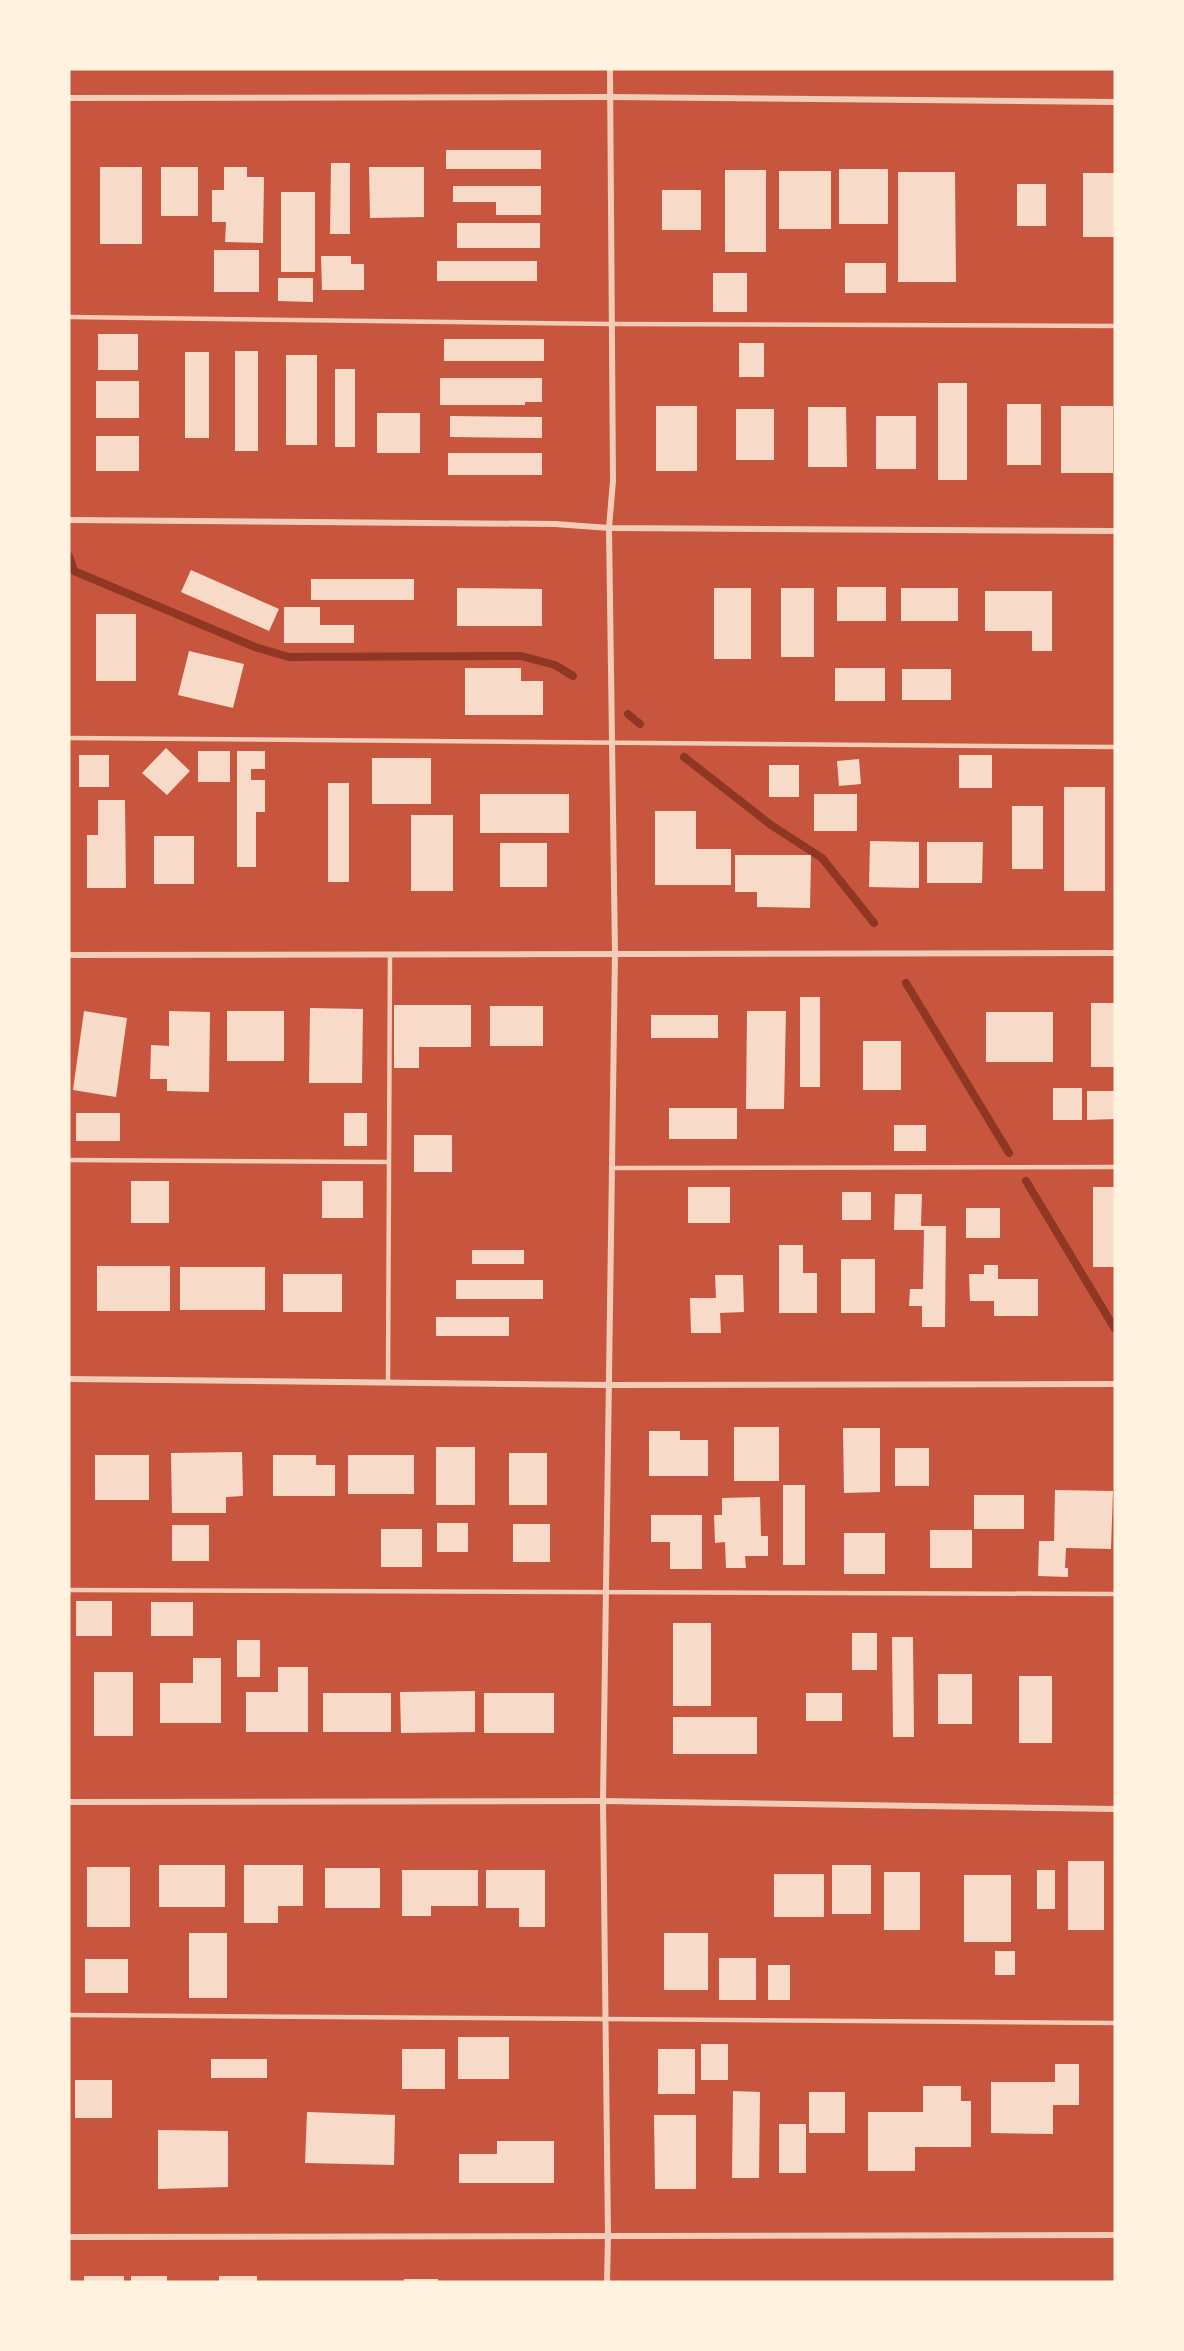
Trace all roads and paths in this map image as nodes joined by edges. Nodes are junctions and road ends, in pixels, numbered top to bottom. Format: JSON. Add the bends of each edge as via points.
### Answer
{"nodes":[{"id":1,"x":610,"y":69,"type":"edge"},
{"id":2,"x":610,"y":97,"type":"junction"},
{"id":3,"x":69,"y":98,"type":"edge"},
{"id":4,"x":1115,"y":102,"type":"edge"},
{"id":5,"x":69,"y":317,"type":"edge"},
{"id":6,"x":612,"y":324,"type":"junction"},
{"id":7,"x":1115,"y":326,"type":"edge"},
{"id":8,"x":69,"y":520,"type":"edge"},
{"id":9,"x":609,"y":528,"type":"junction"},
{"id":10,"x":1115,"y":531,"type":"edge"},
{"id":11,"x":69,"y":738,"type":"edge"},
{"id":12,"x":613,"y":743,"type":"junction"},
{"id":13,"x":1115,"y":747,"type":"edge"},
{"id":14,"x":615,"y":953,"type":"junction"},
{"id":15,"x":1115,"y":953,"type":"edge"},
{"id":16,"x":390,"y":954,"type":"junction"},
{"id":17,"x":69,"y":955,"type":"edge"},
{"id":18,"x":69,"y":1160,"type":"edge"},
{"id":19,"x":389,"y":1162,"type":"junction"},
{"id":20,"x":1115,"y":1167,"type":"edge"},
{"id":21,"x":612,"y":1168,"type":"junction"},
{"id":22,"x":69,"y":1379,"type":"edge"},
{"id":23,"x":388,"y":1382,"type":"junction"},
{"id":24,"x":609,"y":1384,"type":"junction"},
{"id":25,"x":1115,"y":1384,"type":"edge"},
{"id":26,"x":69,"y":1590,"type":"edge"},
{"id":27,"x":606,"y":1592,"type":"junction"},
{"id":28,"x":1115,"y":1594,"type":"edge"},
{"id":29,"x":603,"y":1801,"type":"junction"},
{"id":30,"x":69,"y":1802,"type":"edge"},
{"id":31,"x":1115,"y":1809,"type":"edge"},
{"id":32,"x":69,"y":2015,"type":"edge"},
{"id":33,"x":606,"y":2020,"type":"junction"},
{"id":34,"x":1115,"y":2024,"type":"edge"},
{"id":35,"x":1115,"y":2235,"type":"edge"},
{"id":36,"x":608,"y":2236,"type":"junction"},
{"id":37,"x":69,"y":2238,"type":"edge"},
{"id":38,"x":607,"y":2282,"type":"edge"}],
"edges":[{"from":1,"to":2,"type":"street"},
{"from":2,"to":3,"type":"street"},
{"from":2,"to":4,"type":"street"},
{"from":2,"to":6,"type":"street"},
{"from":5,"to":6,"type":"lane"},
{"from":6,"to":7,"type":"lane"},
{"from":6,"to":9,"type":"street","via":[[613,481]]},
{"from":8,"to":9,"type":"street","via":[[555,524]]},
{"from":9,"to":10,"type":"street"},
{"from":9,"to":12,"type":"street"},
{"from":11,"to":12,"type":"lane"},
{"from":12,"to":13,"type":"lane"},
{"from":12,"to":14,"type":"street"},
{"from":14,"to":15,"type":"street"},
{"from":14,"to":16,"type":"street"},
{"from":14,"to":21,"type":"street"},
{"from":16,"to":17,"type":"street"},
{"from":16,"to":19,"type":"lane"},
{"from":18,"to":19,"type":"lane"},
{"from":19,"to":23,"type":"lane"},
{"from":20,"to":21,"type":"lane"},
{"from":21,"to":24,"type":"street"},
{"from":22,"to":23,"type":"street"},
{"from":23,"to":24,"type":"street"},
{"from":24,"to":25,"type":"street"},
{"from":24,"to":27,"type":"street"},
{"from":26,"to":27,"type":"lane"},
{"from":27,"to":28,"type":"lane"},
{"from":27,"to":29,"type":"street"},
{"from":29,"to":30,"type":"street"},
{"from":29,"to":31,"type":"street"},
{"from":29,"to":33,"type":"street"},
{"from":32,"to":33,"type":"lane"},
{"from":33,"to":34,"type":"lane"},
{"from":33,"to":36,"type":"street"},
{"from":35,"to":36,"type":"street"},
{"from":36,"to":37,"type":"street"},
{"from":36,"to":38,"type":"street"}]}
